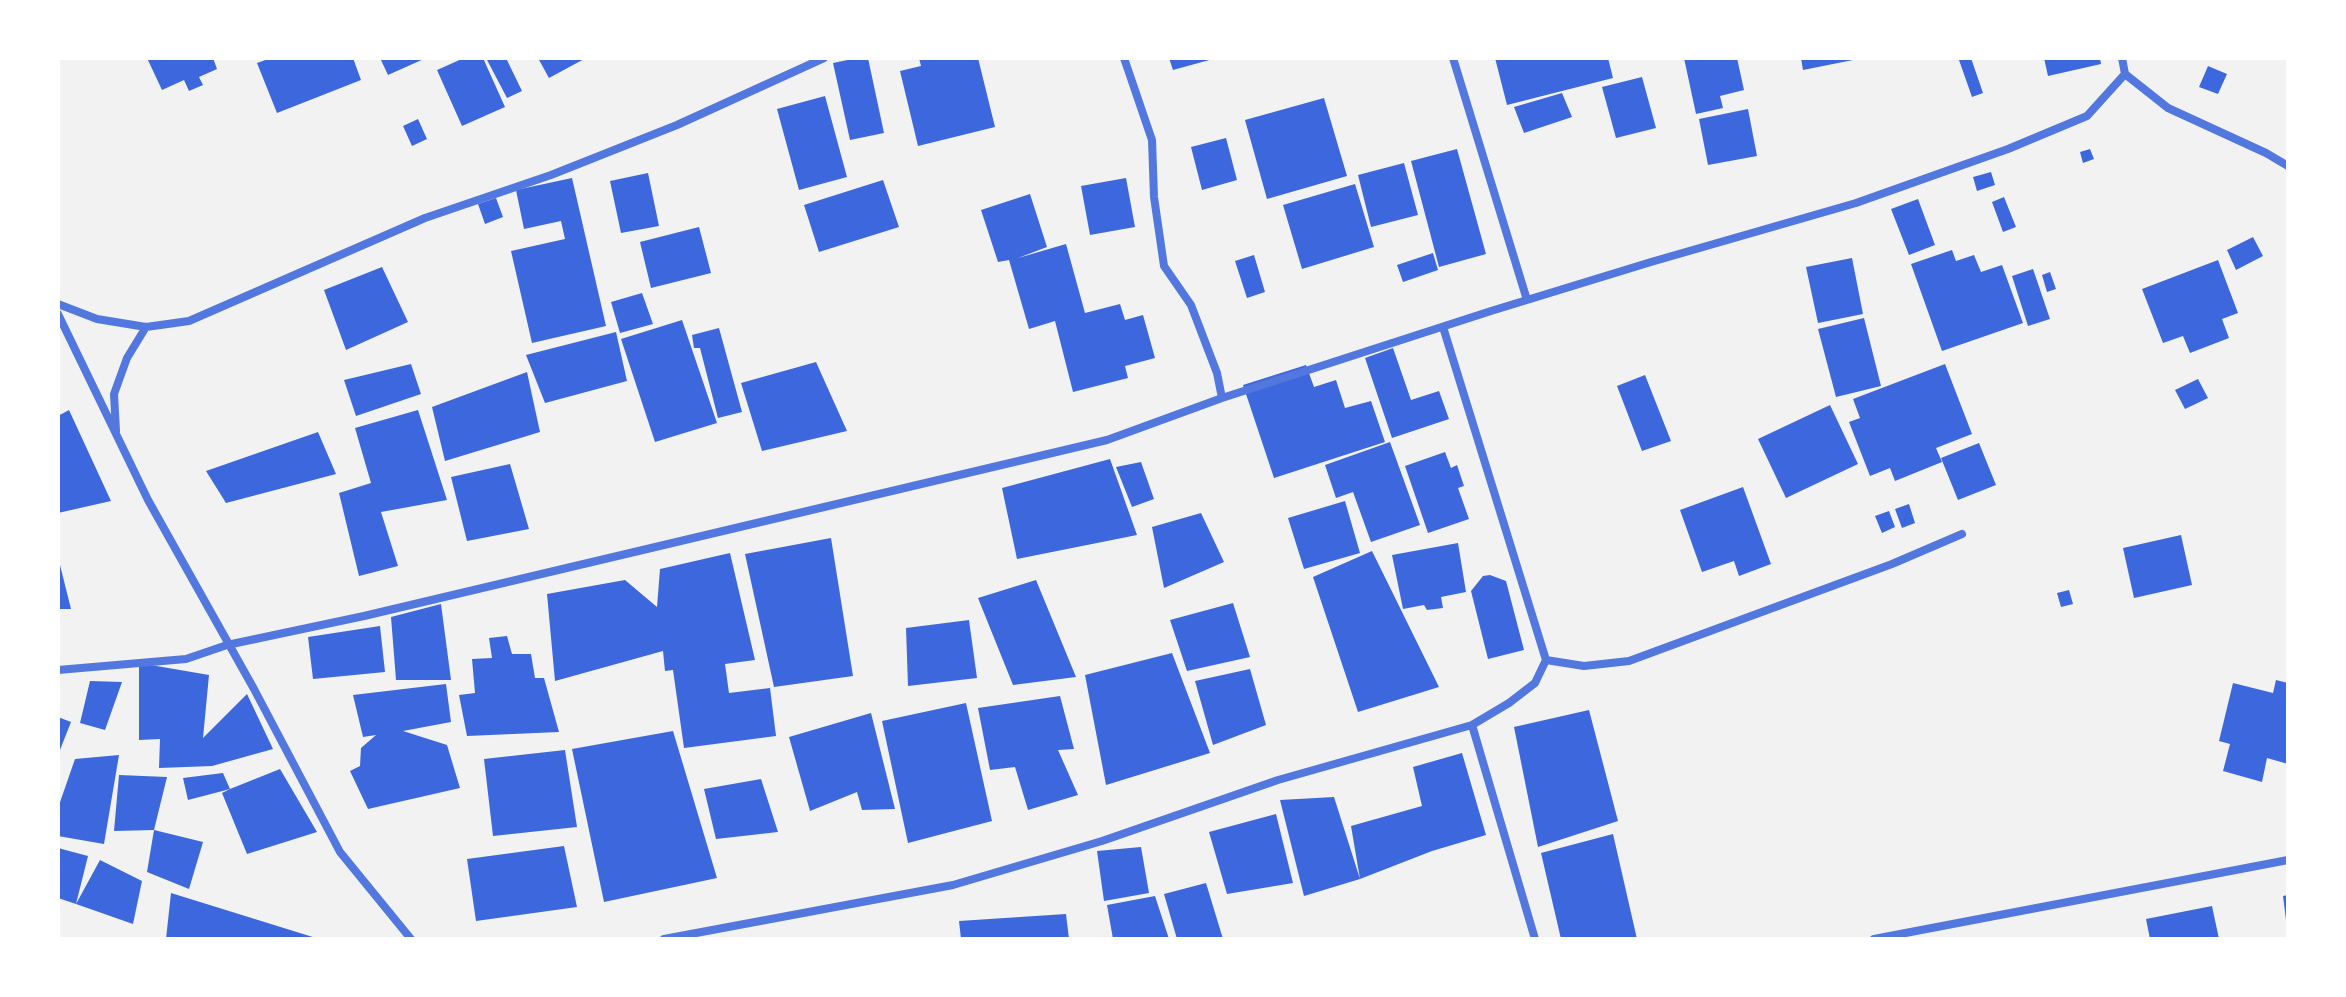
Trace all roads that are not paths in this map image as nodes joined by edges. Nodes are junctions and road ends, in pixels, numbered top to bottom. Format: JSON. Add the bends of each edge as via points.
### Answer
{"nodes":[{"id":1,"x":824,"y":58,"type":"edge"},
{"id":2,"x":1124,"y":58,"type":"edge"},
{"id":3,"x":1453,"y":58,"type":"edge"},
{"id":4,"x":2122,"y":58,"type":"edge"},
{"id":5,"x":2125,"y":74,"type":"junction"},
{"id":6,"x":2288,"y":166,"type":"edge"},
{"id":7,"x":1527,"y":300,"type":"junction"},
{"id":8,"x":58,"y":304,"type":"edge"},
{"id":9,"x":58,"y":314,"type":"edge"},
{"id":10,"x":146,"y":327,"type":"junction"},
{"id":11,"x":1443,"y":327,"type":"junction"},
{"id":12,"x":1222,"y":398,"type":"junction"},
{"id":13,"x":117,"y":435,"type":"junction"},
{"id":14,"x":1962,"y":534,"type":"dead end"},
{"id":15,"x":227,"y":645,"type":"junction"},
{"id":16,"x":1546,"y":660,"type":"junction"},
{"id":17,"x":58,"y":670,"type":"edge"},
{"id":18,"x":1472,"y":725,"type":"junction"},
{"id":19,"x":2288,"y":860,"type":"edge"},
{"id":20,"x":411,"y":939,"type":"edge"},
{"id":21,"x":664,"y":939,"type":"edge"},
{"id":22,"x":1535,"y":939,"type":"edge"},
{"id":23,"x":1874,"y":939,"type":"edge"}],
"edges":[{"from":1,"to":10,"type":"street","via":[[677,125],[425,218],[189,321]]},
{"from":2,"to":12,"type":"street","via":[[1152,140],[1164,266],[1191,305]]},
{"from":3,"to":7,"type":"street"},
{"from":4,"to":5,"type":"street"},
{"from":5,"to":6,"type":"street","via":[[2168,108]]},
{"from":5,"to":7,"type":"street","via":[[2087,116],[2008,149],[1856,203]]},
{"from":7,"to":11,"type":"street"},
{"from":8,"to":10,"type":"street","via":[[97,319]]},
{"from":9,"to":13,"type":"street"},
{"from":10,"to":13,"type":"street","via":[[114,394]]},
{"from":11,"to":12,"type":"street"},
{"from":11,"to":16,"type":"street"},
{"from":12,"to":15,"type":"street","via":[[1107,440]]},
{"from":13,"to":15,"type":"street"},
{"from":14,"to":16,"type":"street","via":[[1629,661],[1584,666]]},
{"from":15,"to":17,"type":"street","via":[[186,659]]},
{"from":15,"to":20,"type":"street","via":[[340,852]]},
{"from":16,"to":18,"type":"street","via":[[1535,683]]},
{"from":18,"to":21,"type":"street","via":[[1278,780],[953,885]]},
{"from":18,"to":22,"type":"street"},
{"from":19,"to":23,"type":"street"}]}
